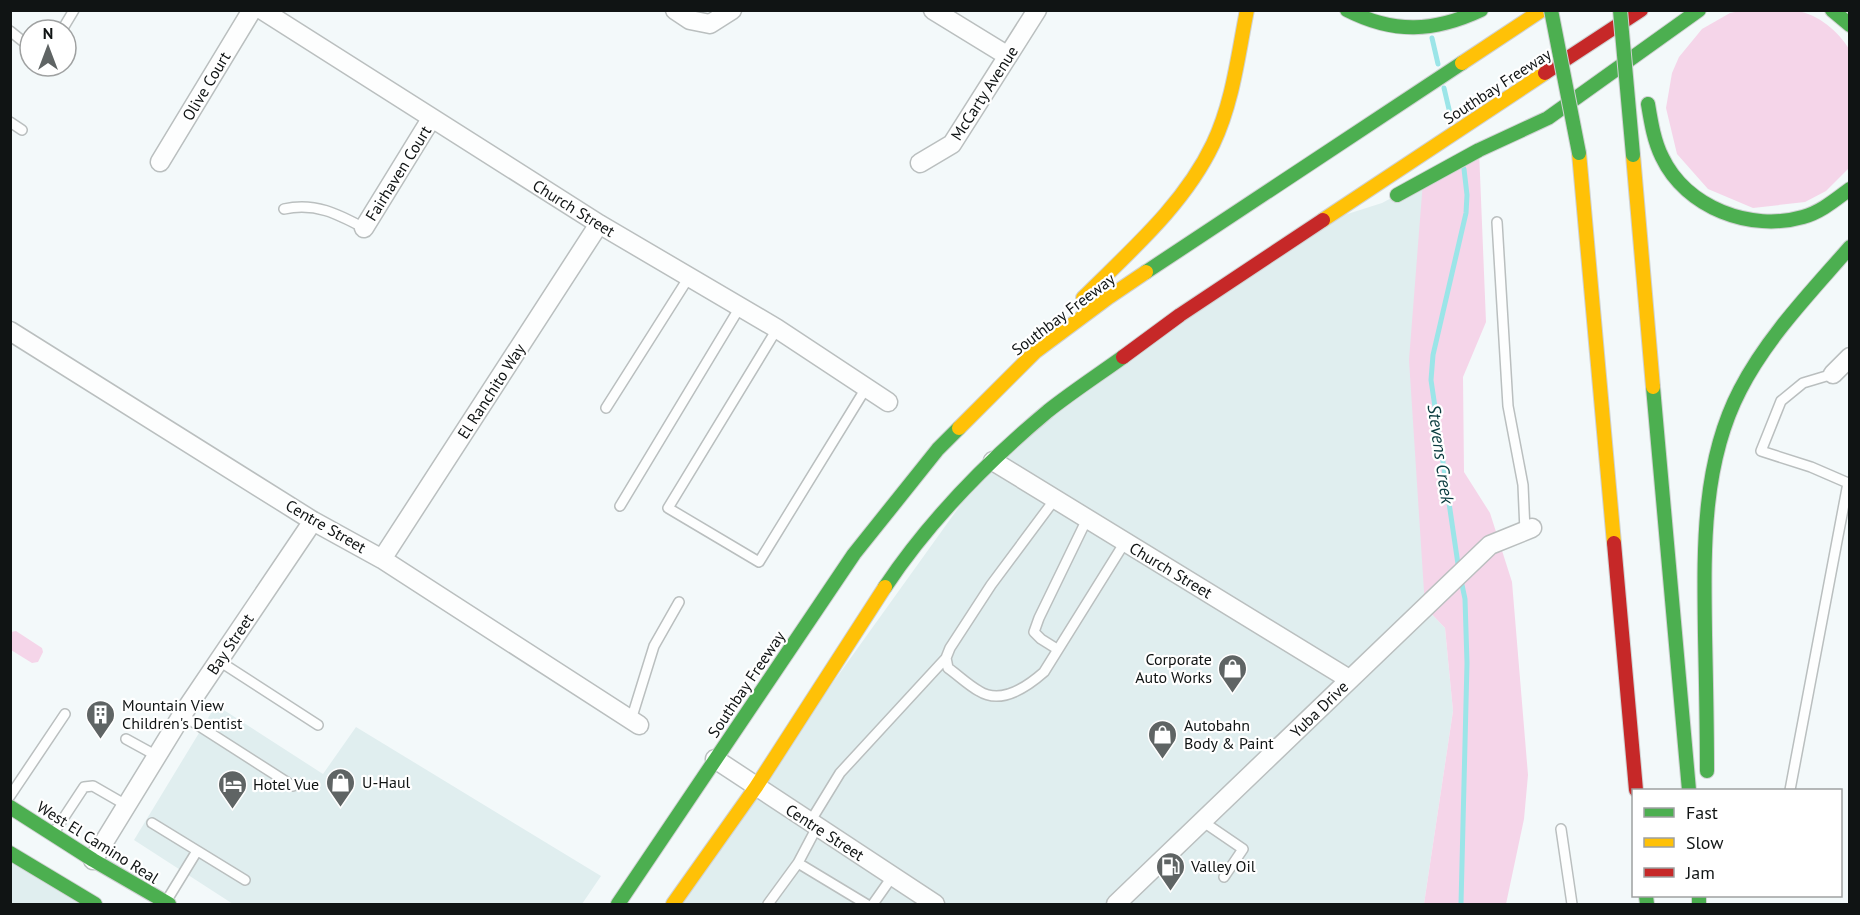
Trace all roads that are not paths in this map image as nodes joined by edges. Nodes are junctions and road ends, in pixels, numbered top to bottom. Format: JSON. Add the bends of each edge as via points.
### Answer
{"nodes":[{"id":1,"x":252,"y":10,"type":"edge"},
{"id":2,"x":262,"y":10,"type":"edge"},
{"id":3,"x":675,"y":10,"type":"edge"},
{"id":4,"x":732,"y":10,"type":"edge"},
{"id":5,"x":933,"y":10,"type":"edge"},
{"id":6,"x":1037,"y":10,"type":"edge"},
{"id":7,"x":1247,"y":10,"type":"edge"},
{"id":8,"x":1347,"y":10,"type":"edge"},
{"id":9,"x":1481,"y":10,"type":"edge"},
{"id":10,"x":1542,"y":10,"type":"edge"},
{"id":11,"x":1551,"y":10,"type":"edge"},
{"id":12,"x":1620,"y":10,"type":"edge"},
{"id":13,"x":1632,"y":10,"type":"edge"},
{"id":14,"x":1641,"y":10,"type":"edge"},
{"id":15,"x":1699,"y":10,"type":"edge"},
{"id":16,"x":1832,"y":10,"type":"edge"},
{"id":17,"x":1850,"y":25,"type":"edge"},
{"id":18,"x":1571,"y":34,"type":"dead end"},
{"id":19,"x":1008,"y":56,"type":"junction"},
{"id":20,"x":1642,"y":69,"type":"dead end"},
{"id":21,"x":1647,"y":98,"type":"dead end"},
{"id":22,"x":431,"y":119,"type":"junction"},
{"id":23,"x":10,"y":122,"type":"edge"},
{"id":24,"x":22,"y":130,"type":"dead end"},
{"id":25,"x":1579,"y":153,"type":"junction"},
{"id":26,"x":160,"y":162,"type":"dead end"},
{"id":27,"x":920,"y":163,"type":"dead end"},
{"id":28,"x":1850,"y":189,"type":"edge"},
{"id":29,"x":284,"y":209,"type":"dead end"},
{"id":30,"x":1497,"y":222,"type":"dead end"},
{"id":31,"x":1319,"y":223,"type":"junction"},
{"id":32,"x":598,"y":224,"type":"junction"},
{"id":33,"x":364,"y":228,"type":"joint"},
{"id":34,"x":1850,"y":247,"type":"edge"},
{"id":35,"x":689,"y":277,"type":"junction"},
{"id":36,"x":740,"y":307,"type":"junction"},
{"id":37,"x":777,"y":329,"type":"junction"},
{"id":38,"x":10,"y":331,"type":"edge"},
{"id":39,"x":1035,"y":352,"type":"junction"},
{"id":40,"x":1850,"y":357,"type":"edge"},
{"id":41,"x":1833,"y":374,"type":"joint"},
{"id":42,"x":866,"y":388,"type":"junction"},
{"id":43,"x":888,"y":402,"type":"dead end"},
{"id":44,"x":606,"y":408,"type":"dead end"},
{"id":45,"x":993,"y":461,"type":"junction"},
{"id":46,"x":1055,"y":499,"type":"junction"},
{"id":47,"x":620,"y":506,"type":"dead end"},
{"id":48,"x":1087,"y":519,"type":"junction"},
{"id":49,"x":314,"y":521,"type":"junction"},
{"id":50,"x":1529,"y":530,"type":"joint"},
{"id":51,"x":1125,"y":542,"type":"junction"},
{"id":52,"x":382,"y":559,"type":"junction"},
{"id":53,"x":679,"y":602,"type":"dead end"},
{"id":54,"x":1058,"y":649,"type":"junction"},
{"id":55,"x":946,"y":658,"type":"junction"},
{"id":56,"x":219,"y":661,"type":"junction"},
{"id":57,"x":1349,"y":679,"type":"junction"},
{"id":58,"x":65,"y":714,"type":"dead end"},
{"id":59,"x":182,"y":715,"type":"junction"},
{"id":60,"x":635,"y":722,"type":"joint"},
{"id":61,"x":318,"y":725,"type":"dead end"},
{"id":62,"x":126,"y":739,"type":"dead end"},
{"id":63,"x":157,"y":756,"type":"junction"},
{"id":64,"x":715,"y":759,"type":"junction"},
{"id":65,"x":293,"y":786,"type":"dead end"},
{"id":66,"x":756,"y":787,"type":"junction"},
{"id":67,"x":1636,"y":789,"type":"edge"},
{"id":68,"x":1689,"y":789,"type":"edge"},
{"id":69,"x":1708,"y":789,"type":"edge"},
{"id":70,"x":1790,"y":789,"type":"edge"},
{"id":71,"x":10,"y":796,"type":"edge"},
{"id":72,"x":126,"y":805,"type":"junction"},
{"id":73,"x":10,"y":807,"type":"edge"},
{"id":74,"x":1202,"y":821,"type":"junction"},
{"id":75,"x":152,"y":823,"type":"dead end"},
{"id":76,"x":813,"y":825,"type":"junction"},
{"id":77,"x":1561,"y":829,"type":"dead end"},
{"id":78,"x":53,"y":833,"type":"junction"},
{"id":79,"x":197,"y":851,"type":"junction"},
{"id":80,"x":10,"y":854,"type":"edge"},
{"id":81,"x":93,"y":860,"type":"junction"},
{"id":82,"x":798,"y":863,"type":"junction"},
{"id":83,"x":892,"y":876,"type":"junction"},
{"id":84,"x":1224,"y":877,"type":"dead end"},
{"id":85,"x":245,"y":880,"type":"dead end"},
{"id":86,"x":76,"y":900,"type":"edge"},
{"id":87,"x":1124,"y":902,"type":"edge"},
{"id":88,"x":167,"y":903,"type":"edge"},
{"id":89,"x":95,"y":904,"type":"edge"},
{"id":90,"x":618,"y":904,"type":"edge"},
{"id":91,"x":673,"y":904,"type":"edge"},
{"id":92,"x":768,"y":904,"type":"edge"},
{"id":93,"x":866,"y":904,"type":"edge"},
{"id":94,"x":873,"y":904,"type":"edge"},
{"id":95,"x":935,"y":904,"type":"edge"},
{"id":96,"x":1572,"y":904,"type":"edge"}],
"edges":[{"from":1,"to":26,"type":"street","name":"Olive Court"},
{"from":2,"to":22,"type":"street","name":"Church Street"},
{"from":3,"to":4,"type":"street","via":[[690,20],[710,24]]},
{"from":5,"to":19,"type":"street"},
{"from":6,"to":19,"type":"street","name":"McCarty Avenue"},
{"from":7,"to":39,"type":"main road","via":[[1221,123],[1213,144],[1184,191]]},
{"from":8,"to":9,"type":"main road","via":[[1361,19],[1391,27],[1415,28],[1452,23]]},
{"from":10,"to":39,"type":"main road","name":"Southbay Freeway","via":[[1109,297]]},
{"from":11,"to":25,"type":"main road","bridge":true},
{"from":12,"to":68,"type":"main road","bridge":true},
{"from":13,"to":20,"type":"main road"},
{"from":14,"to":31,"type":"main road","name":"Southbay Freeway"},
{"from":15,"to":31,"type":"main road","via":[[1548,118],[1376,204]]},
{"from":16,"to":17,"type":"main road"},
{"from":18,"to":25,"type":"main road","bridge":true},
{"from":19,"to":27,"type":"street","name":"McCarty Avenue","via":[[952,144]]},
{"from":21,"to":28,"type":"main road","via":[[1666,165],[1697,197],[1728,216],[1758,222],[1803,217],[1831,204]]},
{"from":22,"to":32,"type":"street","name":"Church Street"},
{"from":22,"to":33,"type":"street","name":"Fairhaven Court"},
{"from":23,"to":24,"type":"lane"},
{"from":25,"to":67,"type":"main road"},
{"from":29,"to":33,"type":"lane","via":[[331,211]]},
{"from":30,"to":50,"type":"lane","via":[[1508,406]]},
{"from":31,"to":45,"type":"main road","name":"Southbay Freeway","via":[[1180,315],[1049,411]]},
{"from":32,"to":35,"type":"street","name":"Church Street"},
{"from":32,"to":52,"type":"street","name":"El Ranchito Way"},
{"from":34,"to":69,"type":"main road","via":[[1781,328],[1751,371],[1730,412],[1714,459],[1706,509],[1704,569]]},
{"from":35,"to":36,"type":"street","name":"Church Street"},
{"from":35,"to":44,"type":"lane"},
{"from":36,"to":37,"type":"street","name":"Church Street"},
{"from":36,"to":47,"type":"lane"},
{"from":37,"to":42,"type":"street","name":"Church Street"},
{"from":37,"to":42,"type":"lane","via":[[668,508],[759,562]]},
{"from":38,"to":49,"type":"street","name":"Centre Street"},
{"from":39,"to":64,"type":"main road","name":"Southbay Freeway","via":[[903,490],[854,554]]},
{"from":40,"to":41,"type":"street"},
{"from":41,"to":70,"type":"lane","via":[[1803,383],[1781,401],[1761,451],[1848,483]]},
{"from":42,"to":43,"type":"street","name":"Church Street"},
{"from":45,"to":46,"type":"street","name":"Church Street"},
{"from":45,"to":66,"type":"main road","name":"Southbay Freeway","via":[[932,524],[887,584]]},
{"from":46,"to":48,"type":"street","name":"Church Street"},
{"from":46,"to":55,"type":"lane","via":[[991,585]]},
{"from":48,"to":51,"type":"street","name":"Church Street"},
{"from":48,"to":54,"type":"lane","via":[[1034,632]]},
{"from":49,"to":52,"type":"street","name":"Centre Street"},
{"from":49,"to":56,"type":"street","name":"Bay Street"},
{"from":50,"to":57,"type":"street","name":"Yuba Drive","via":[[1490,545]]},
{"from":51,"to":54,"type":"lane"},
{"from":51,"to":57,"type":"street","name":"Church Street"},
{"from":52,"to":60,"type":"street","name":"Centre Street"},
{"from":53,"to":60,"type":"lane","via":[[654,646]]},
{"from":54,"to":55,"type":"lane","via":[[1031,684],[1011,694],[995,696],[978,691],[948,668]]},
{"from":55,"to":76,"type":"lane","via":[[840,773]]},
{"from":56,"to":59,"type":"street","name":"Bay Street"},
{"from":56,"to":61,"type":"lane"},
{"from":57,"to":74,"type":"street","name":"Yuba Drive"},
{"from":58,"to":71,"type":"lane"},
{"from":59,"to":63,"type":"street","name":"Bay Street"},
{"from":59,"to":65,"type":"lane"},
{"from":62,"to":63,"type":"lane"},
{"from":63,"to":72,"type":"street","name":"Bay Street"},
{"from":64,"to":66,"type":"street","name":"Centre Street"},
{"from":64,"to":90,"type":"main road","name":"Southbay Freeway"},
{"from":66,"to":76,"type":"street","name":"Centre Street"},
{"from":66,"to":91,"type":"main road","name":"Southbay Freeway"},
{"from":72,"to":78,"type":"lane","via":[[93,786],[84,787]]},
{"from":72,"to":81,"type":"street","name":"Bay Street"},
{"from":73,"to":78,"type":"main road","name":"West El Camino Real"},
{"from":74,"to":84,"type":"lane","via":[[1243,849]]},
{"from":74,"to":87,"type":"street","name":"Yuba Drive"},
{"from":75,"to":79,"type":"lane"},
{"from":76,"to":82,"type":"lane"},
{"from":76,"to":83,"type":"street","name":"Centre Street"},
{"from":77,"to":96,"type":"lane"},
{"from":78,"to":81,"type":"main road","name":"West El Camino Real"},
{"from":79,"to":85,"type":"lane"},
{"from":79,"to":88,"type":"lane"},
{"from":80,"to":86,"type":"main road"},
{"from":81,"to":88,"type":"main road","name":"West El Camino Real"},
{"from":82,"to":92,"type":"lane"},
{"from":82,"to":93,"type":"lane"},
{"from":83,"to":94,"type":"lane"},
{"from":83,"to":95,"type":"street","name":"Centre Street"},
{"from":86,"to":89,"type":"main road"}]}
